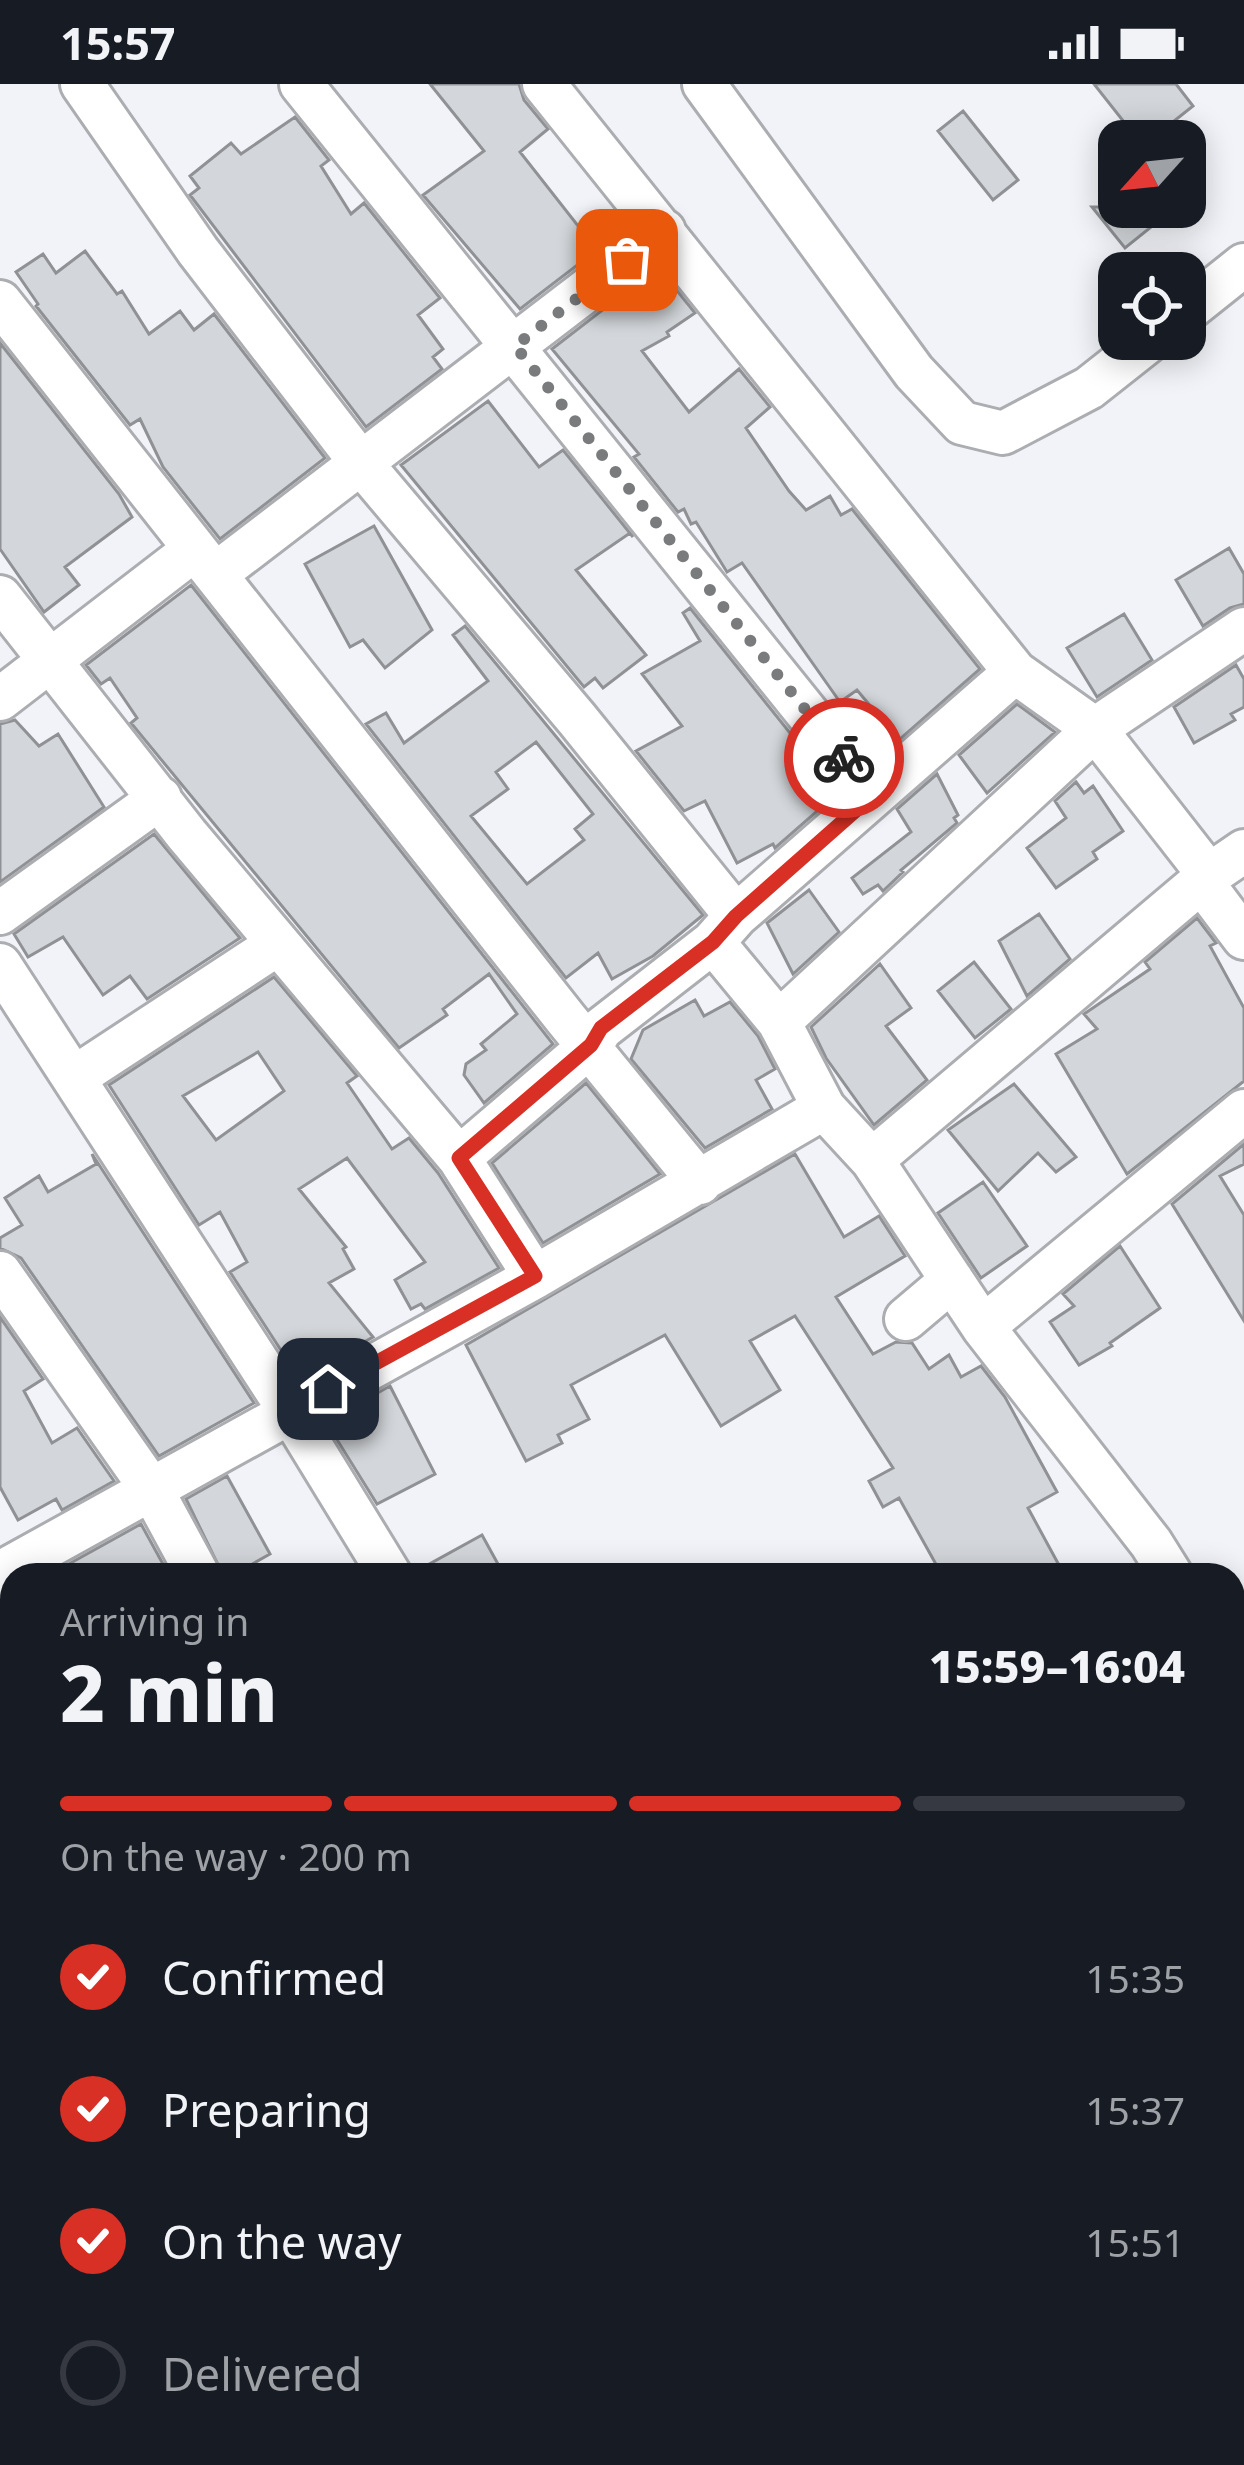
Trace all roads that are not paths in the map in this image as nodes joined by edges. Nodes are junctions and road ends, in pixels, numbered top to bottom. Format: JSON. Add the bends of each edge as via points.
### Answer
{"nodes":[{"id":1,"x":82,"y":84,"type":"edge"},
{"id":2,"x":301,"y":84,"type":"edge"},
{"id":3,"x":544,"y":84,"type":"edge"},
{"id":4,"x":704,"y":84,"type":"edge"},
{"id":5,"x":664,"y":231,"type":"junction"},
{"id":6,"x":1244,"y":266,"type":"edge"},
{"id":7,"x":1206,"y":296,"type":"edge"},
{"id":8,"x":0,"y":302,"type":"edge"},
{"id":9,"x":515,"y":346,"type":"junction"},
{"id":10,"x":1124,"y":360,"type":"edge"},
{"id":11,"x":361,"y":463,"type":"junction"},
{"id":12,"x":206,"y":561,"type":"junction"},
{"id":13,"x":0,"y":597,"type":"edge"},
{"id":14,"x":1244,"y":629,"type":"edge"},
{"id":15,"x":48,"y":660,"type":"junction"},
{"id":16,"x":1015,"y":672,"type":"junction"},
{"id":17,"x":0,"y":699,"type":"edge"},
{"id":18,"x":1095,"y":729,"type":"junction"},
{"id":19,"x":873,"y":795,"type":"junction"},
{"id":20,"x":160,"y":798,"type":"junction"},
{"id":21,"x":1218,"y":869,"type":"edge"},
{"id":22,"x":0,"y":913,"type":"edge"},
{"id":23,"x":724,"y":929,"type":"junction"},
{"id":24,"x":1244,"y":938,"type":"edge"},
{"id":25,"x":278,"y":944,"type":"junction"},
{"id":26,"x":0,"y":965,"type":"edge"},
{"id":27,"x":779,"y":1022,"type":"junction"},
{"id":28,"x":591,"y":1045,"type":"junction"},
{"id":29,"x":75,"y":1077,"type":"junction"},
{"id":30,"x":824,"y":1108,"type":"junction"},
{"id":31,"x":1244,"y":1111,"type":"edge"},
{"id":32,"x":459,"y":1158,"type":"junction"},
{"id":33,"x":872,"y":1160,"type":"junction"},
{"id":34,"x":700,"y":1183,"type":"junction"},
{"id":35,"x":0,"y":1273,"type":"edge"},
{"id":36,"x":535,"y":1276,"type":"junction"},
{"id":37,"x":952,"y":1280,"type":"junction"},
{"id":38,"x":906,"y":1319,"type":"dead end"},
{"id":39,"x":983,"y":1327,"type":"junction"},
{"id":40,"x":289,"y":1410,"type":"junction"},
{"id":41,"x":152,"y":1490,"type":"junction"},
{"id":42,"x":18,"y":1563,"type":"edge"},
{"id":43,"x":192,"y":1563,"type":"edge"},
{"id":44,"x":383,"y":1563,"type":"edge"},
{"id":45,"x":1164,"y":1563,"type":"edge"}],
"edges":[{"from":1,"to":11,"type":"street"},
{"from":2,"to":9,"type":"street"},
{"from":3,"to":5,"type":"street"},
{"from":4,"to":10,"type":"street","via":[[914,372],[962,423],[1003,433]]},
{"from":5,"to":9,"type":"street"},
{"from":5,"to":16,"type":"street"},
{"from":6,"to":7,"type":"street"},
{"from":8,"to":12,"type":"street"},
{"from":9,"to":11,"type":"street"},
{"from":9,"to":19,"type":"street"},
{"from":11,"to":12,"type":"street"},
{"from":11,"to":23,"type":"street","via":[[577,719]]},
{"from":12,"to":15,"type":"street"},
{"from":12,"to":28,"type":"street"},
{"from":13,"to":15,"type":"street"},
{"from":14,"to":18,"type":"street"},
{"from":15,"to":17,"type":"street"},
{"from":15,"to":20,"type":"street"},
{"from":16,"to":18,"type":"street"},
{"from":16,"to":19,"type":"street"},
{"from":18,"to":21,"type":"street"},
{"from":18,"to":27,"type":"street"},
{"from":19,"to":23,"type":"street"},
{"from":20,"to":22,"type":"street"},
{"from":20,"to":25,"type":"street"},
{"from":21,"to":24,"type":"street"},
{"from":21,"to":33,"type":"street"},
{"from":23,"to":27,"type":"street"},
{"from":23,"to":28,"type":"street","via":[[601,1028]]},
{"from":25,"to":29,"type":"street"},
{"from":25,"to":32,"type":"street"},
{"from":26,"to":29,"type":"street"},
{"from":27,"to":30,"type":"street"},
{"from":28,"to":32,"type":"street"},
{"from":28,"to":34,"type":"street"},
{"from":29,"to":40,"type":"street"},
{"from":30,"to":33,"type":"street"},
{"from":30,"to":34,"type":"street"},
{"from":31,"to":39,"type":"street"},
{"from":32,"to":36,"type":"street"},
{"from":33,"to":37,"type":"street"},
{"from":34,"to":36,"type":"street"},
{"from":35,"to":41,"type":"street"},
{"from":36,"to":40,"type":"street"},
{"from":37,"to":38,"type":"street"},
{"from":37,"to":39,"type":"street"},
{"from":39,"to":45,"type":"street"},
{"from":40,"to":41,"type":"street"},
{"from":40,"to":44,"type":"street"},
{"from":41,"to":42,"type":"street"},
{"from":41,"to":43,"type":"street"}]}
